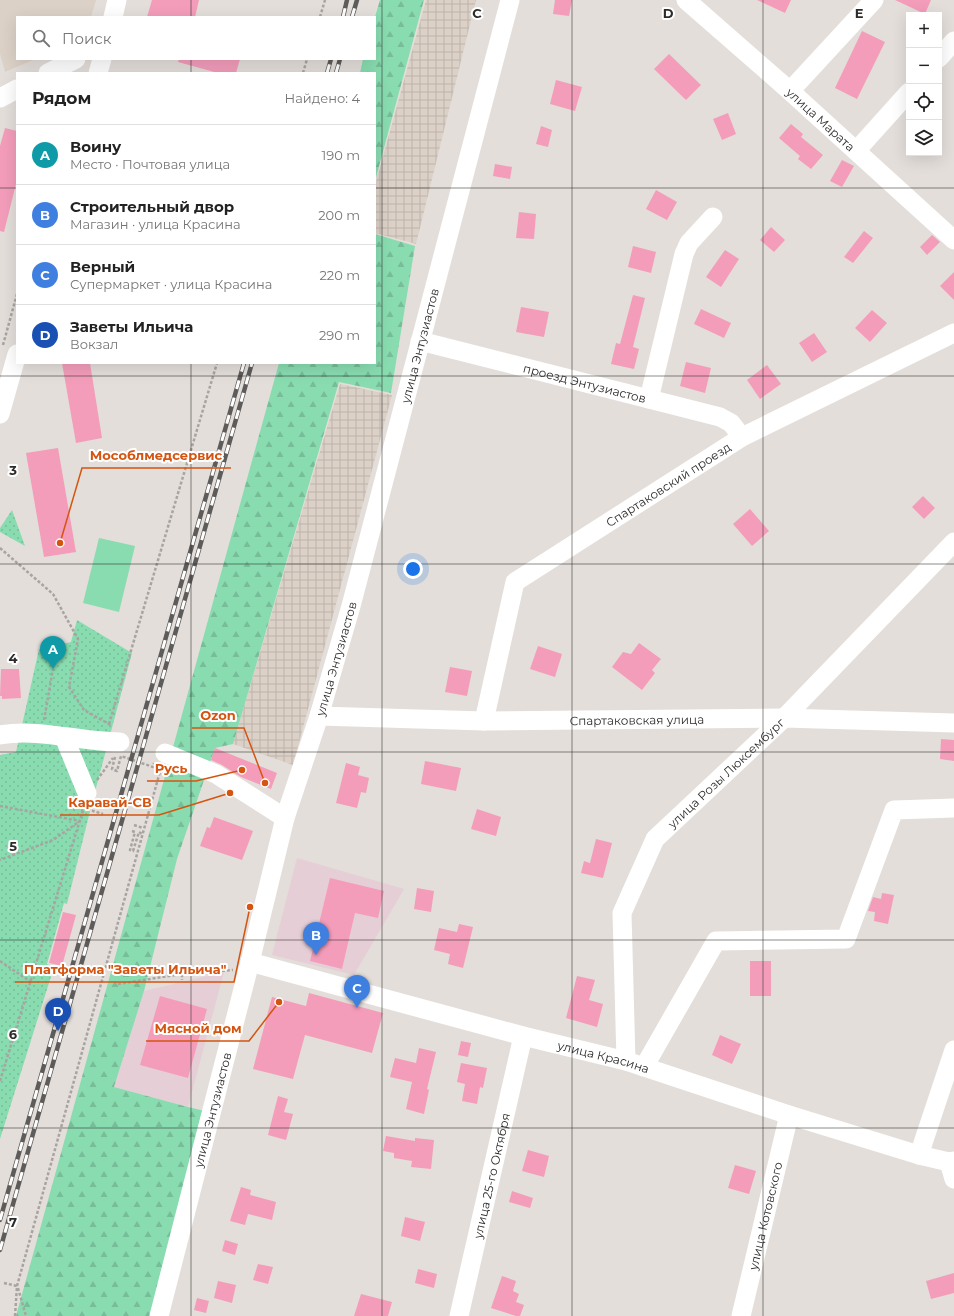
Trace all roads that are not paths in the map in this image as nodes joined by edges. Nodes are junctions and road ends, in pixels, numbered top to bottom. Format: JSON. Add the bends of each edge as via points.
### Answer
{"nodes":[{"id":1,"x":117,"y":0,"type":"edge"},
{"id":2,"x":510,"y":0,"type":"edge"},
{"id":3,"x":874,"y":0,"type":"edge"},
{"id":4,"x":697,"y":4,"type":"edge"},
{"id":5,"x":113,"y":16,"type":"edge"},
{"id":6,"x":954,"y":41,"type":"edge"},
{"id":7,"x":942,"y":55,"type":"edge"},
{"id":8,"x":74,"y":60,"type":"edge"},
{"id":9,"x":102,"y":60,"type":"edge"},
{"id":10,"x":50,"y":72,"type":"edge"},
{"id":11,"x":98,"y":72,"type":"edge"},
{"id":12,"x":16,"y":90,"type":"edge"},
{"id":13,"x":790,"y":91,"type":"junction"},
{"id":14,"x":906,"y":95,"type":"edge"},
{"id":15,"x":0,"y":98,"type":"edge"},
{"id":16,"x":856,"y":151,"type":"junction"},
{"id":17,"x":713,"y":217,"type":"dead end"},
{"id":18,"x":954,"y":240,"type":"edge"},
{"id":19,"x":954,"y":333,"type":"edge"},
{"id":20,"x":420,"y":341,"type":"junction"},
{"id":21,"x":10,"y":352,"type":"edge"},
{"id":22,"x":649,"y":399,"type":"junction"},
{"id":23,"x":0,"y":414,"type":"edge"},
{"id":24,"x":742,"y":437,"type":"junction"},
{"id":25,"x":954,"y":542,"type":"edge"},
{"id":26,"x":319,"y":716,"type":"junction"},
{"id":27,"x":784,"y":718,"type":"junction"},
{"id":28,"x":484,"y":721,"type":"junction"},
{"id":29,"x":954,"y":723,"type":"edge"},
{"id":30,"x":0,"y":735,"type":"edge"},
{"id":31,"x":64,"y":737,"type":"junction"},
{"id":32,"x":118,"y":742,"type":"road end"},
{"id":33,"x":165,"y":752,"type":"road end"},
{"id":34,"x":87,"y":793,"type":"road end"},
{"id":35,"x":954,"y":808,"type":"edge"},
{"id":36,"x":285,"y":818,"type":"junction"},
{"id":37,"x":249,"y":966,"type":"junction"},
{"id":38,"x":523,"y":1036,"type":"junction"},
{"id":39,"x":954,"y":1050,"type":"edge"},
{"id":40,"x":626,"y":1060,"type":"junction"},
{"id":41,"x":644,"y":1067,"type":"junction"},
{"id":42,"x":790,"y":1115,"type":"junction"},
{"id":43,"x":919,"y":1155,"type":"junction"},
{"id":44,"x":952,"y":1167,"type":"edge"},
{"id":45,"x":159,"y":1316,"type":"edge"},
{"id":46,"x":459,"y":1316,"type":"edge"},
{"id":47,"x":741,"y":1316,"type":"edge"}],
"edges":[{"from":1,"to":5,"type":"street"},
{"from":2,"to":20,"type":"street","name":"улица Энтузиастов"},
{"from":3,"to":13,"type":"street"},
{"from":4,"to":13,"type":"street","name":"улица Марата"},
{"from":6,"to":7,"type":"street"},
{"from":8,"to":10,"type":"street"},
{"from":9,"to":11,"type":"street"},
{"from":12,"to":15,"type":"street"},
{"from":13,"to":16,"type":"street","name":"улица Марата"},
{"from":14,"to":16,"type":"street"},
{"from":16,"to":18,"type":"street","name":"улица Марата"},
{"from":17,"to":22,"type":"street","via":[[689,243],[684,254]]},
{"from":19,"to":24,"type":"street","name":"Спартаковский проезд"},
{"from":20,"to":22,"type":"street","name":"проезд Энтузиастов"},
{"from":20,"to":26,"type":"street","name":"улица Энтузиастов","via":[[351,606]]},
{"from":21,"to":23,"type":"street"},
{"from":22,"to":24,"type":"street","name":"проезд Энтузиастов","via":[[720,417],[731,423]]},
{"from":24,"to":28,"type":"street","name":"Спартаковский проезд","via":[[516,582]]},
{"from":25,"to":27,"type":"street","name":"улица Розы Люксембург"},
{"from":26,"to":28,"type":"street","name":"Спартаковская улица"},
{"from":26,"to":36,"type":"street","name":"улица Энтузиастов"},
{"from":27,"to":28,"type":"street","name":"Спартаковская улица"},
{"from":27,"to":29,"type":"street","name":"Спартаковская улица"},
{"from":27,"to":40,"type":"street","name":"улица Розы Люксембург","via":[[655,839],[622,913]]},
{"from":30,"to":31,"type":"street","via":[[14,732]]},
{"from":31,"to":32,"type":"street"},
{"from":31,"to":34,"type":"street"},
{"from":33,"to":36,"type":"street","via":[[216,774]]},
{"from":35,"to":41,"type":"street","via":[[894,810],[846,939],[716,942]]},
{"from":36,"to":37,"type":"street","name":"улица Энтузиастов"},
{"from":37,"to":38,"type":"street","name":"улица Красина"},
{"from":37,"to":45,"type":"street","name":"улица Энтузиастов"},
{"from":38,"to":40,"type":"street","name":"улица Красина"},
{"from":38,"to":46,"type":"street","name":"улица 25-го Октября"},
{"from":39,"to":43,"type":"street"},
{"from":40,"to":41,"type":"street","name":"улица Красина"},
{"from":41,"to":42,"type":"street","name":"улица Красина"},
{"from":42,"to":43,"type":"street","name":"улица Красина"},
{"from":42,"to":47,"type":"street","name":"улица Котовского"},
{"from":43,"to":44,"type":"street","name":"улица Красина"}]}
